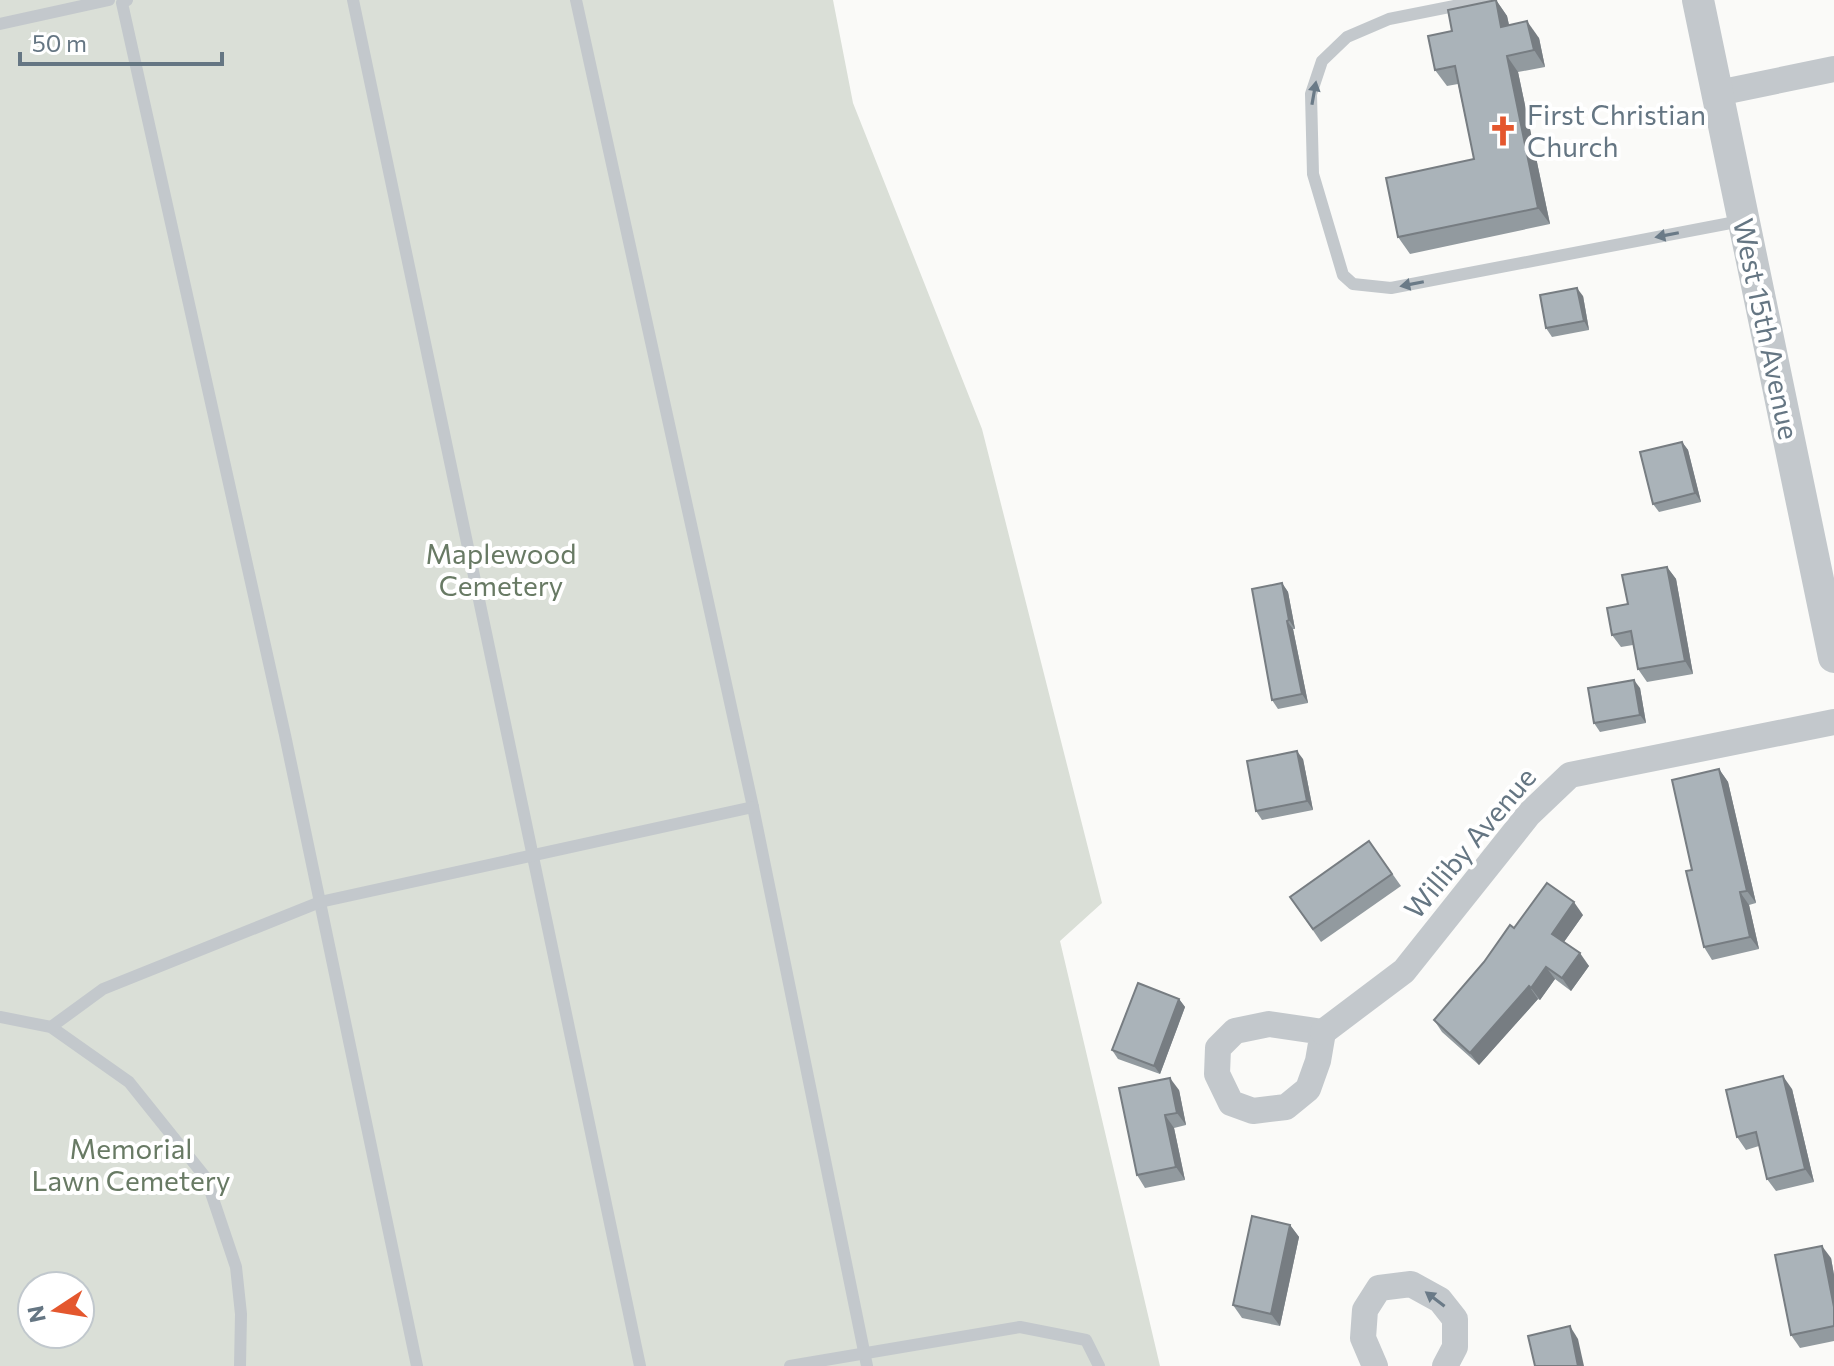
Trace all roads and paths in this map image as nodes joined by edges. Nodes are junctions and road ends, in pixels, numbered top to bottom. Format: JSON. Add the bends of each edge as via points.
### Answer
{"nodes":[{"id":1,"x":353,"y":0,"type":"edge"},
{"id":2,"x":576,"y":0,"type":"edge"},
{"id":3,"x":1484,"y":0,"type":"edge"},
{"id":4,"x":1698,"y":0,"type":"edge"},
{"id":5,"x":120,"y":1,"type":"edge"},
{"id":6,"x":0,"y":24,"type":"edge"},
{"id":7,"x":1834,"y":69,"type":"edge"},
{"id":8,"x":1718,"y":93,"type":"junction"},
{"id":9,"x":1744,"y":221,"type":"junction"},
{"id":10,"x":1834,"y":657,"type":"edge"},
{"id":11,"x":1834,"y":722,"type":"edge"},
{"id":12,"x":753,"y":807,"type":"junction"},
{"id":13,"x":533,"y":855,"type":"junction"},
{"id":14,"x":320,"y":902,"type":"junction"},
{"id":15,"x":0,"y":1017,"type":"edge"},
{"id":16,"x":51,"y":1027,"type":"junction"},
{"id":17,"x":1323,"y":1032,"type":"dead end"},
{"id":18,"x":866,"y":1360,"type":"edge"},
{"id":19,"x":240,"y":1366,"type":"edge"},
{"id":20,"x":417,"y":1366,"type":"edge"},
{"id":21,"x":640,"y":1366,"type":"edge"},
{"id":22,"x":790,"y":1366,"type":"edge"},
{"id":23,"x":1099,"y":1366,"type":"edge"},
{"id":24,"x":1375,"y":1366,"type":"edge"},
{"id":25,"x":1445,"y":1366,"type":"edge"}],
"edges":[{"from":1,"to":13,"type":"lane"},
{"from":2,"to":12,"type":"lane"},
{"from":9,"to":3,"type":"lane","one_way":true,"via":[[1391,288],[1353,284],[1343,275],[1313,174],[1311,94],[1322,61],[1347,37],[1389,19]]},
{"from":4,"to":8,"type":"street","name":"West 15th Avenue"},
{"from":5,"to":6,"type":"lane"},
{"from":5,"to":14,"type":"lane"},
{"from":7,"to":8,"type":"street"},
{"from":8,"to":9,"type":"street","name":"West 15th Avenue"},
{"from":9,"to":10,"type":"street","name":"West 15th Avenue"},
{"from":11,"to":17,"type":"street","name":"Williby Avenue","via":[[1570,775],[1529,814],[1404,971]]},
{"from":12,"to":13,"type":"lane"},
{"from":12,"to":18,"type":"lane"},
{"from":13,"to":14,"type":"lane"},
{"from":13,"to":21,"type":"lane"},
{"from":14,"to":16,"type":"lane","via":[[103,989]]},
{"from":14,"to":20,"type":"lane"},
{"from":15,"to":16,"type":"lane"},
{"from":16,"to":19,"type":"lane","via":[[129,1082],[206,1178],[236,1267]]},
{"from":18,"to":22,"type":"lane"},
{"from":18,"to":23,"type":"lane","via":[[1020,1327],[1086,1340]]},
{"from":25,"to":24,"type":"street","one_way":true,"via":[[1455,1347],[1455,1319],[1440,1300],[1411,1284],[1379,1288],[1365,1310],[1363,1338]]}]}
